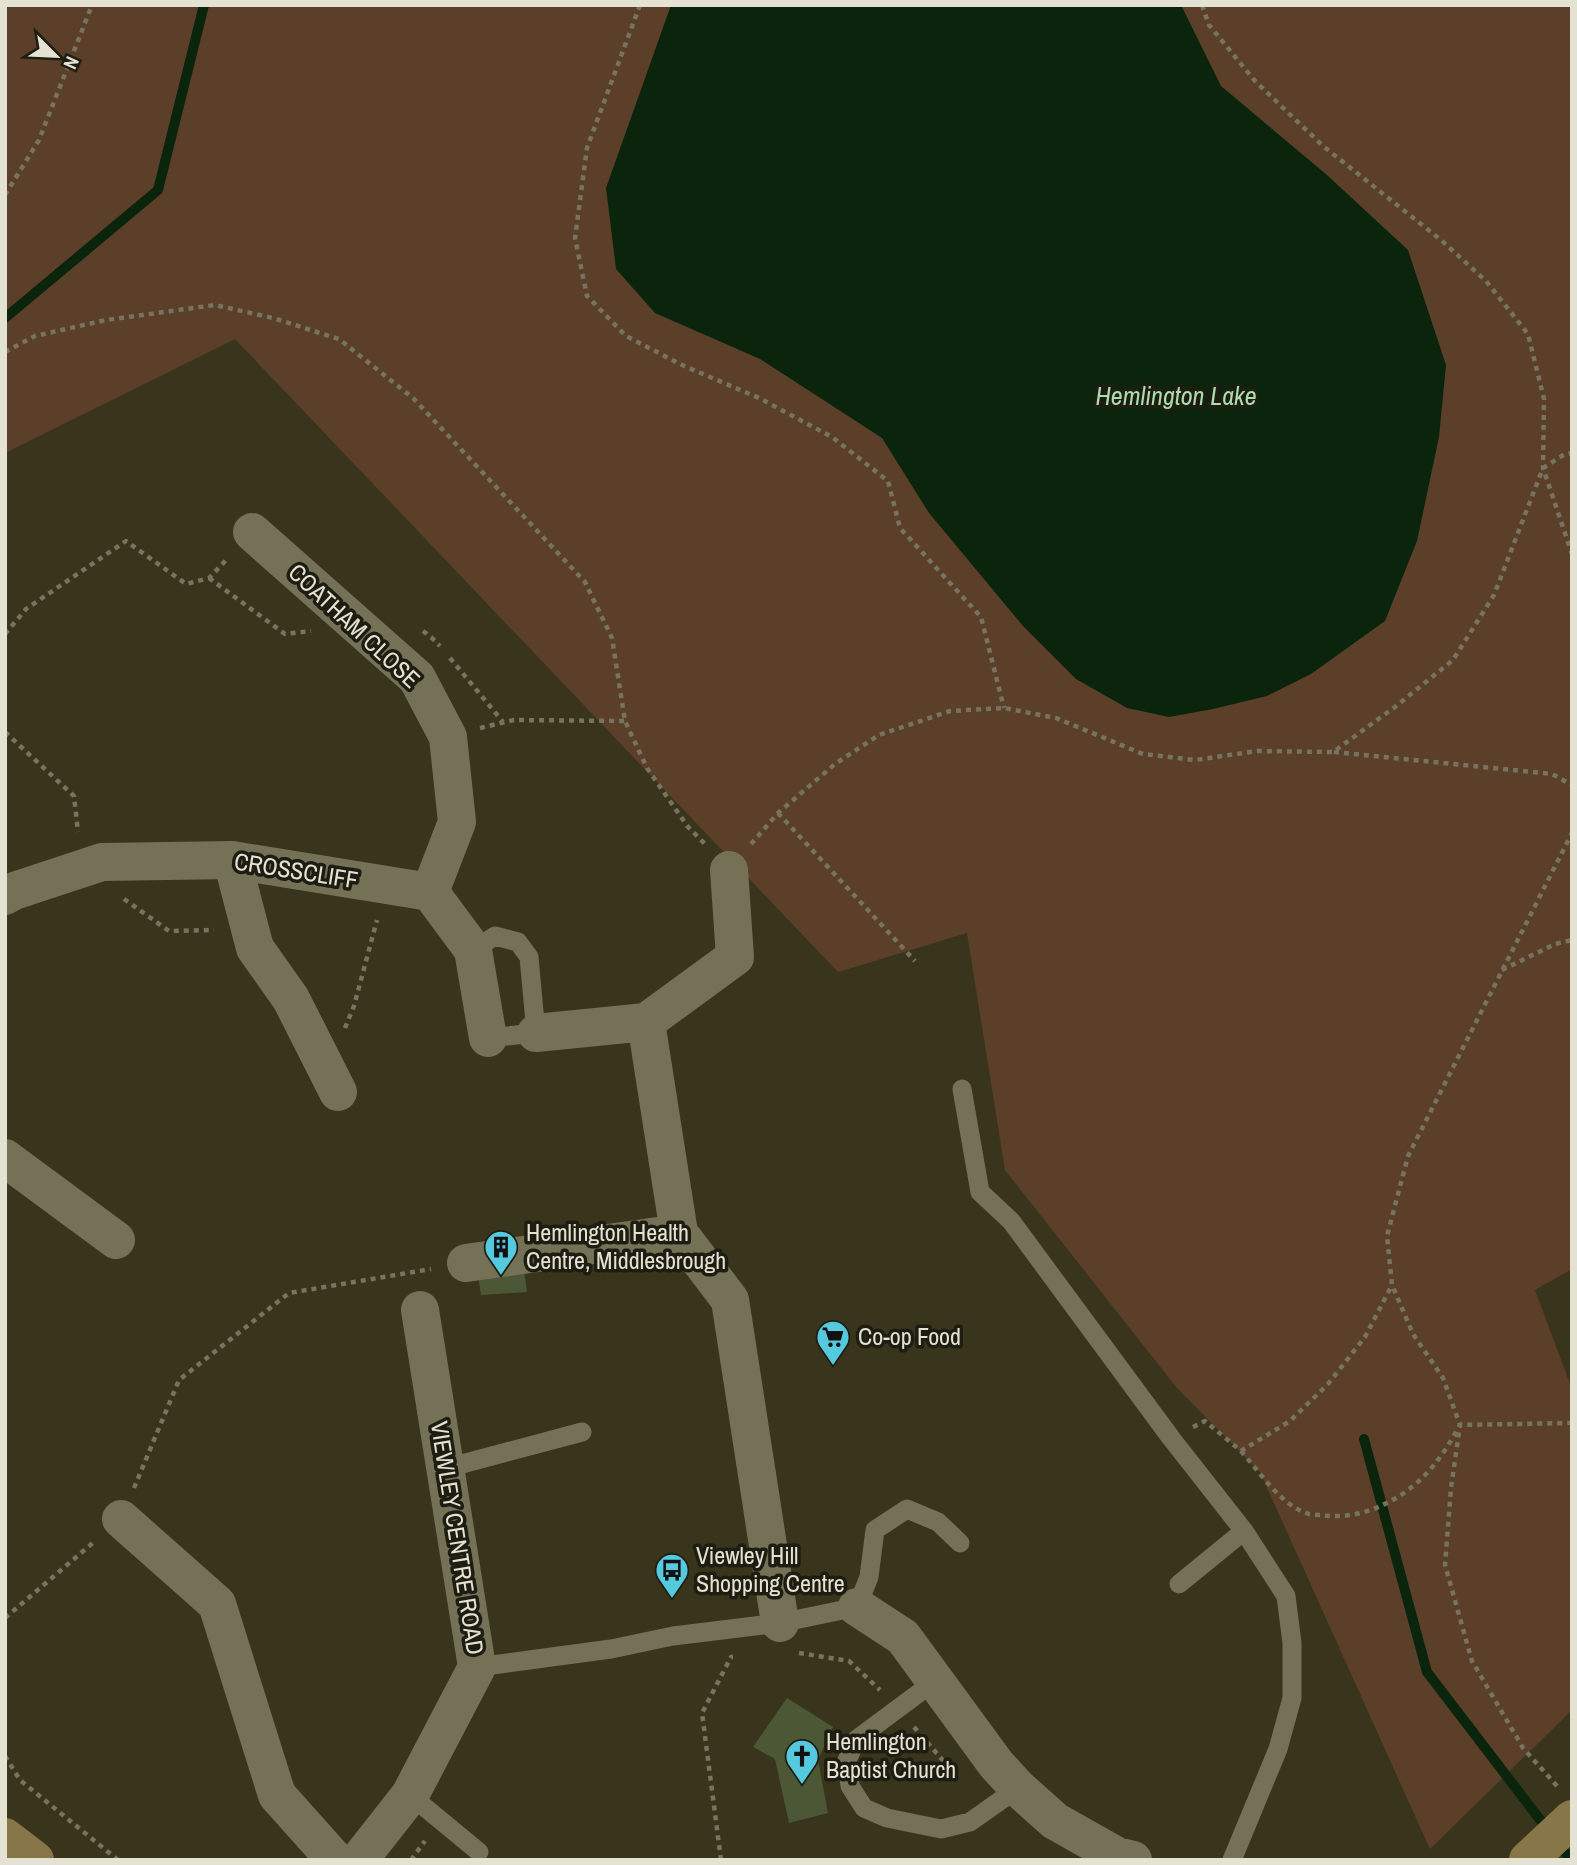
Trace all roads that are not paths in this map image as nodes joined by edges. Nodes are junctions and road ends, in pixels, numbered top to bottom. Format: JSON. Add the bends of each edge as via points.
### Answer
{"nodes":[{"id":1,"x":252,"y":532,"type":"road end"},
{"id":2,"x":232,"y":860,"type":"junction"},
{"id":3,"x":729,"y":870,"type":"road end"},
{"id":4,"x":8,"y":884,"type":"edge"},
{"id":5,"x":430,"y":892,"type":"junction"},
{"id":6,"x":473,"y":950,"type":"junction"},
{"id":7,"x":646,"y":1022,"type":"junction"},
{"id":8,"x":536,"y":1033,"type":"junction"},
{"id":9,"x":488,"y":1038,"type":"joint"},
{"id":10,"x":333,"y":1082,"type":"road end"},
{"id":11,"x":962,"y":1089,"type":"dead end"},
{"id":12,"x":5,"y":1158,"type":"edge"},
{"id":13,"x":680,"y":1233,"type":"junction"},
{"id":14,"x":116,"y":1240,"type":"dead end"},
{"id":15,"x":466,"y":1263,"type":"road end"},
{"id":16,"x":420,"y":1310,"type":"dead end"},
{"id":17,"x":582,"y":1432,"type":"dead end"},
{"id":18,"x":447,"y":1468,"type":"junction"},
{"id":19,"x":121,"y":1519,"type":"road end"},
{"id":20,"x":1244,"y":1531,"type":"junction"},
{"id":21,"x":960,"y":1543,"type":"dead end"},
{"id":22,"x":1179,"y":1584,"type":"dead end"},
{"id":23,"x":857,"y":1607,"type":"junction"},
{"id":24,"x":789,"y":1638,"type":"junction"},
{"id":25,"x":477,"y":1667,"type":"junction"},
{"id":26,"x":935,"y":1681,"type":"junction"},
{"id":27,"x":1018,"y":1788,"type":"junction"},
{"id":28,"x":410,"y":1795,"type":"junction"},
{"id":29,"x":1568,"y":1806,"type":"edge"},
{"id":30,"x":5,"y":1837,"type":"edge"},
{"id":31,"x":479,"y":1852,"type":"dead end"},
{"id":32,"x":36,"y":1860,"type":"edge"},
{"id":33,"x":335,"y":1860,"type":"edge"},
{"id":34,"x":359,"y":1860,"type":"edge"},
{"id":35,"x":1132,"y":1860,"type":"edge"},
{"id":36,"x":1232,"y":1860,"type":"edge"},
{"id":37,"x":1528,"y":1860,"type":"edge"}],
"edges":[{"from":1,"to":5,"type":"street","name":"COATHAM CLOSE","via":[[417,678],[448,737],[457,822]]},
{"from":2,"to":4,"type":"street","name":"CROSSCLIFF","via":[[102,862]]},
{"from":2,"to":5,"type":"street","name":"CROSSCLIFF"},
{"from":2,"to":10,"type":"street","via":[[255,948],[291,999]]},
{"from":3,"to":7,"type":"street","via":[[735,957]]},
{"from":5,"to":6,"type":"street"},
{"from":6,"to":8,"type":"lane","via":[[495,936],[518,942],[529,957]]},
{"from":6,"to":9,"type":"street"},
{"from":7,"to":8,"type":"street"},
{"from":7,"to":13,"type":"street"},
{"from":8,"to":9,"type":"lane"},
{"from":11,"to":20,"type":"lane","via":[[980,1192],[1011,1221]]},
{"from":12,"to":14,"type":"street"},
{"from":13,"to":15,"type":"street"},
{"from":13,"to":24,"type":"street","via":[[730,1300]]},
{"from":16,"to":18,"type":"street","name":"VIEWLEY CENTRE ROAD"},
{"from":17,"to":18,"type":"lane"},
{"from":18,"to":25,"type":"street","name":"VIEWLEY CENTRE ROAD"},
{"from":19,"to":33,"type":"street","via":[[217,1604],[277,1795]]},
{"from":20,"to":22,"type":"lane"},
{"from":20,"to":36,"type":"lane","via":[[1286,1596],[1292,1698],[1278,1749]]},
{"from":21,"to":23,"type":"lane","via":[[938,1522],[907,1509],[875,1530],[869,1577]]},
{"from":23,"to":24,"type":"lane"},
{"from":23,"to":26,"type":"street","via":[[903,1637]]},
{"from":24,"to":25,"type":"lane","via":[[673,1636]]},
{"from":25,"to":28,"type":"street","name":"VIEWLEY CENTRE ROAD"},
{"from":26,"to":27,"type":"street"},
{"from":26,"to":27,"type":"lane","via":[[857,1739],[847,1760],[850,1786],[864,1808],[887,1818],[941,1829],[971,1822]]},
{"from":27,"to":35,"type":"street","via":[[1055,1821]]},
{"from":28,"to":31,"type":"lane"},
{"from":28,"to":34,"type":"street","name":"VIEWLEY CENTRE ROAD"},
{"from":29,"to":37,"type":"street"},
{"from":30,"to":32,"type":"street"}]}
